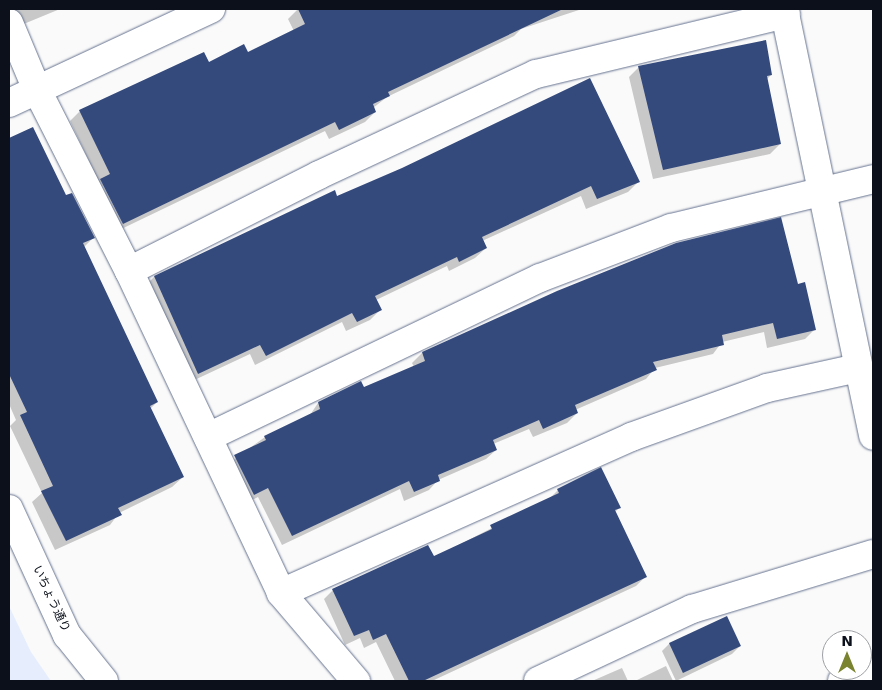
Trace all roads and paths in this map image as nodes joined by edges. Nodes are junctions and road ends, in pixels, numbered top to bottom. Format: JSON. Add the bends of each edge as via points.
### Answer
{"nodes":[{"id":1,"x":211,"y":9,"type":"edge"},
{"id":2,"x":785,"y":11,"type":"edge"},
{"id":3,"x":9,"y":23,"type":"edge"},
{"id":4,"x":38,"y":90,"type":"junction"},
{"id":5,"x":9,"y":103,"type":"edge"},
{"id":6,"x":873,"y":179,"type":"edge"},
{"id":7,"x":822,"y":190,"type":"junction"},
{"id":8,"x":129,"y":271,"type":"junction"},
{"id":9,"x":858,"y":368,"type":"junction"},
{"id":10,"x":873,"y":436,"type":"edge"},
{"id":11,"x":208,"y":437,"type":"junction"},
{"id":12,"x":9,"y":510,"type":"edge"},
{"id":13,"x":873,"y":554,"type":"edge"},
{"id":14,"x":281,"y":593,"type":"junction"},
{"id":15,"x":873,"y":672,"type":"edge"},
{"id":16,"x":104,"y":681,"type":"edge"},
{"id":17,"x":356,"y":681,"type":"edge"},
{"id":18,"x":538,"y":681,"type":"edge"},
{"id":19,"x":842,"y":681,"type":"edge"}],
"edges":[{"from":1,"to":4,"type":"street"},
{"from":2,"to":7,"type":"street"},
{"from":2,"to":8,"type":"street","via":[[536,74],[319,175]]},
{"from":3,"to":4,"type":"street"},
{"from":4,"to":5,"type":"street"},
{"from":4,"to":8,"type":"street"},
{"from":6,"to":7,"type":"street"},
{"from":7,"to":9,"type":"street"},
{"from":7,"to":11,"type":"street","via":[[671,228],[540,278]]},
{"from":8,"to":11,"type":"street"},
{"from":9,"to":10,"type":"street"},
{"from":9,"to":14,"type":"street","via":[[767,388],[631,437]]},
{"from":11,"to":14,"type":"street"},
{"from":12,"to":16,"type":"street","name":"いちょう通り","via":[[67,635]]},
{"from":13,"to":18,"type":"street","via":[[692,609]]},
{"from":14,"to":17,"type":"street"},
{"from":15,"to":19,"type":"street"}]}
